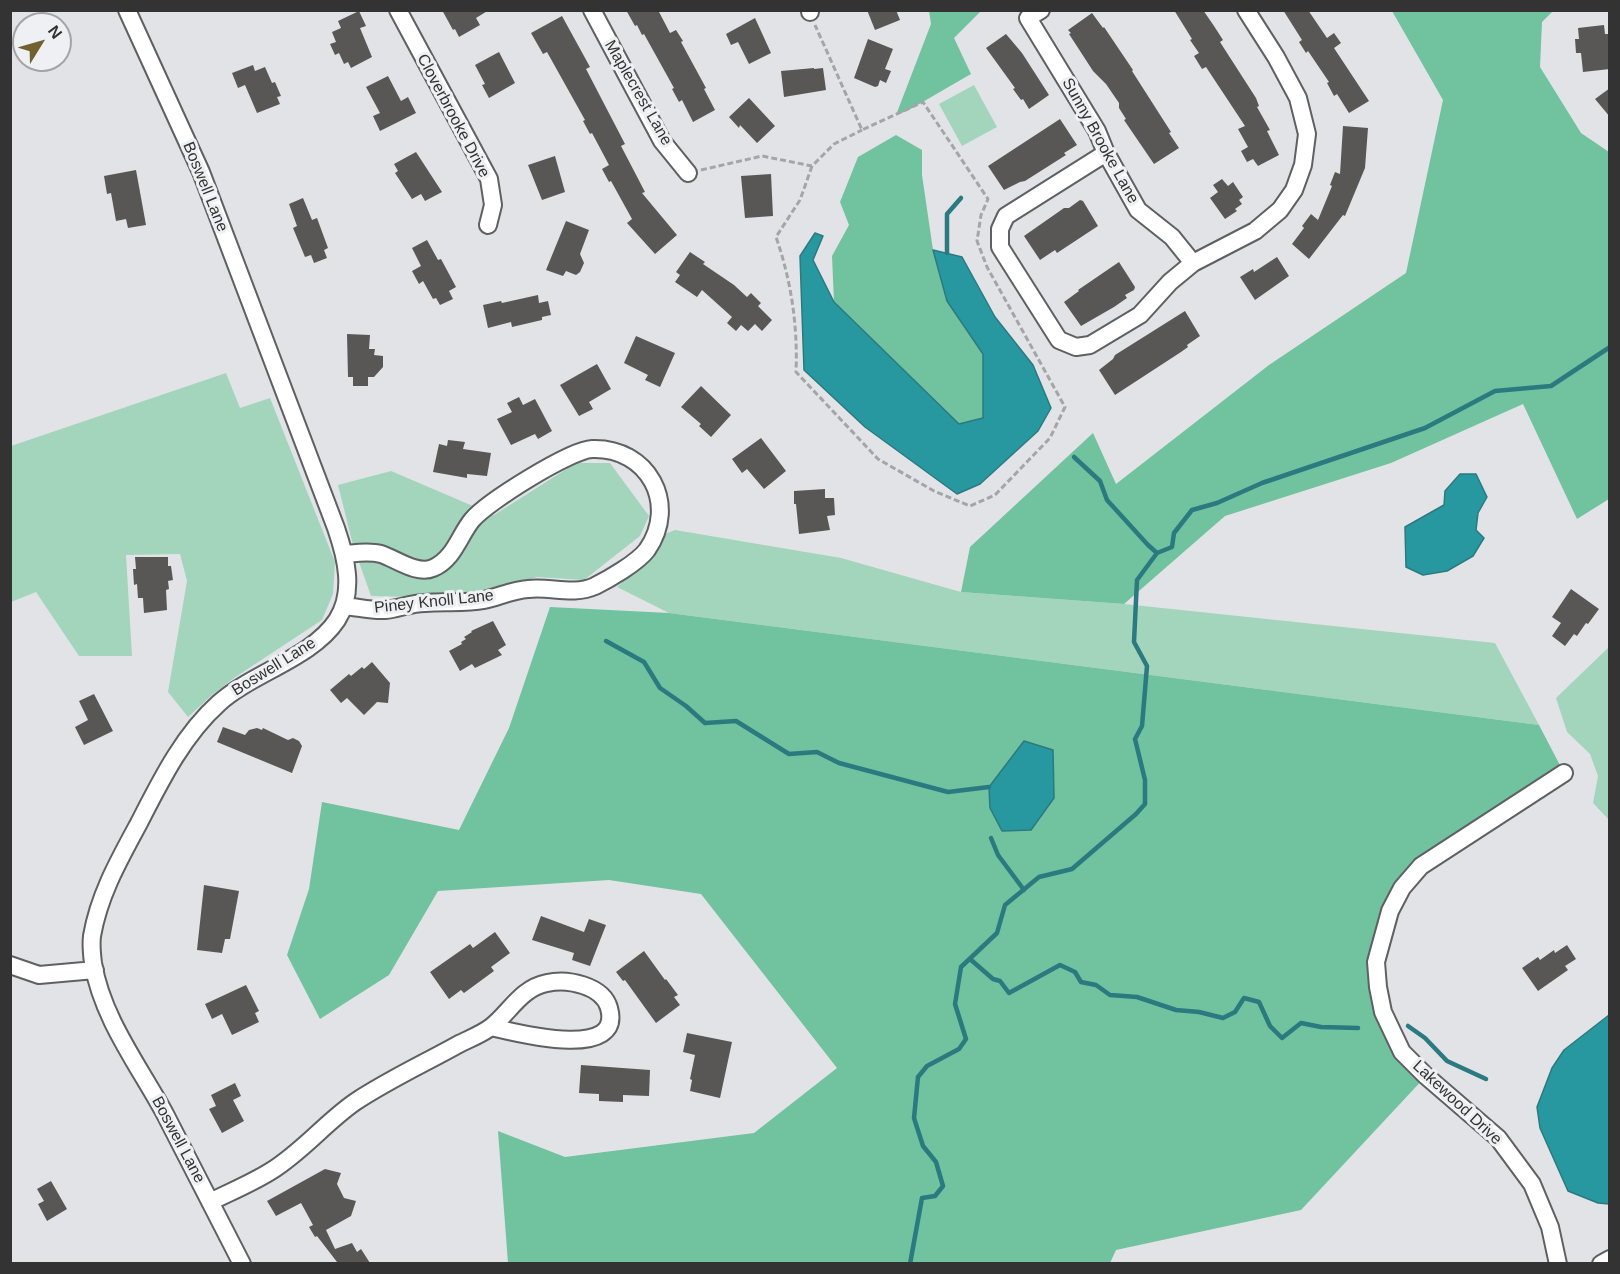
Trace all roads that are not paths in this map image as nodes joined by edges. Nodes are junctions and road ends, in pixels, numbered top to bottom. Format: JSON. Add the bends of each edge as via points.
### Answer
{"nodes":[{"id":1,"x":127,"y":10,"type":"edge"},
{"id":2,"x":398,"y":10,"type":"edge"},
{"id":3,"x":592,"y":10,"type":"edge"},
{"id":4,"x":1041,"y":10,"type":"edge"},
{"id":5,"x":1246,"y":10,"type":"edge"},
{"id":6,"x":1106,"y":153,"type":"junction"},
{"id":7,"x":688,"y":173,"type":"road end"},
{"id":8,"x":488,"y":225,"type":"dead end"},
{"id":9,"x":1193,"y":263,"type":"junction"},
{"id":10,"x":345,"y":554,"type":"junction"},
{"id":11,"x":344,"y":606,"type":"junction"},
{"id":12,"x":1564,"y":773,"type":"dead end"},
{"id":13,"x":10,"y":965,"type":"edge"},
{"id":14,"x":95,"y":970,"type":"junction"},
{"id":15,"x":491,"y":1027,"type":"junction"},
{"id":16,"x":210,"y":1202,"type":"junction"},
{"id":17,"x":1610,"y":1259,"type":"edge"},
{"id":18,"x":242,"y":1263,"type":"edge"},
{"id":19,"x":1558,"y":1263,"type":"edge"},
{"id":20,"x":1601,"y":1263,"type":"edge"}],
"edges":[{"from":1,"to":10,"type":"street","name":"Boswell Lane","via":[[201,172]]},
{"from":2,"to":8,"type":"street","name":"Cloverbrooke Drive","via":[[489,179],[493,205]]},
{"from":3,"to":7,"type":"street","name":"Maplecrest Lane","via":[[662,141]]},
{"from":4,"to":6,"type":"street","name":"Sunny Brooke Lane","via":[[1028,18],[1097,131]]},
{"from":5,"to":9,"type":"street","via":[[1298,98],[1307,134],[1303,165],[1294,190],[1280,210],[1255,231]]},
{"from":6,"to":9,"type":"street","name":"Sunny Brooke Lane","via":[[1138,210],[1173,237]]},
{"from":6,"to":9,"type":"street","via":[[1006,216],[1000,229],[1000,247],[1059,340],[1076,347],[1090,345],[1140,315]]},
{"from":10,"to":11,"type":"street","name":"Boswell Lane"},
{"from":10,"to":11,"type":"street","name":"Piney Knoll Lane","via":[[369,552],[424,570],[433,568],[446,560],[484,508],[573,453],[590,449],[608,449],[636,461],[654,484],[659,502],[660,519],[645,552],[625,568],[579,592],[527,589],[484,600],[384,610]]},
{"from":11,"to":14,"type":"street","name":"Boswell Lane","via":[[321,639],[245,684],[219,703],[192,732],[108,881],[91,939]]},
{"from":12,"to":19,"type":"street","name":"Lakewood Drive","via":[[1421,866],[1402,888],[1390,911],[1376,962],[1383,1012],[1402,1052],[1498,1138],[1532,1184],[1550,1227]]},
{"from":13,"to":14,"type":"street","via":[[39,975]]},
{"from":14,"to":16,"type":"street","name":"Boswell Lane","via":[[113,1022]]},
{"from":15,"to":15,"type":"street","via":[[529,990],[565,981],[601,994],[611,1014],[602,1033],[574,1040],[542,1039]]},
{"from":15,"to":16,"type":"street","via":[[355,1102],[272,1171]]},
{"from":16,"to":18,"type":"street","name":"Boswell Lane"},
{"from":17,"to":20,"type":"street"}]}
